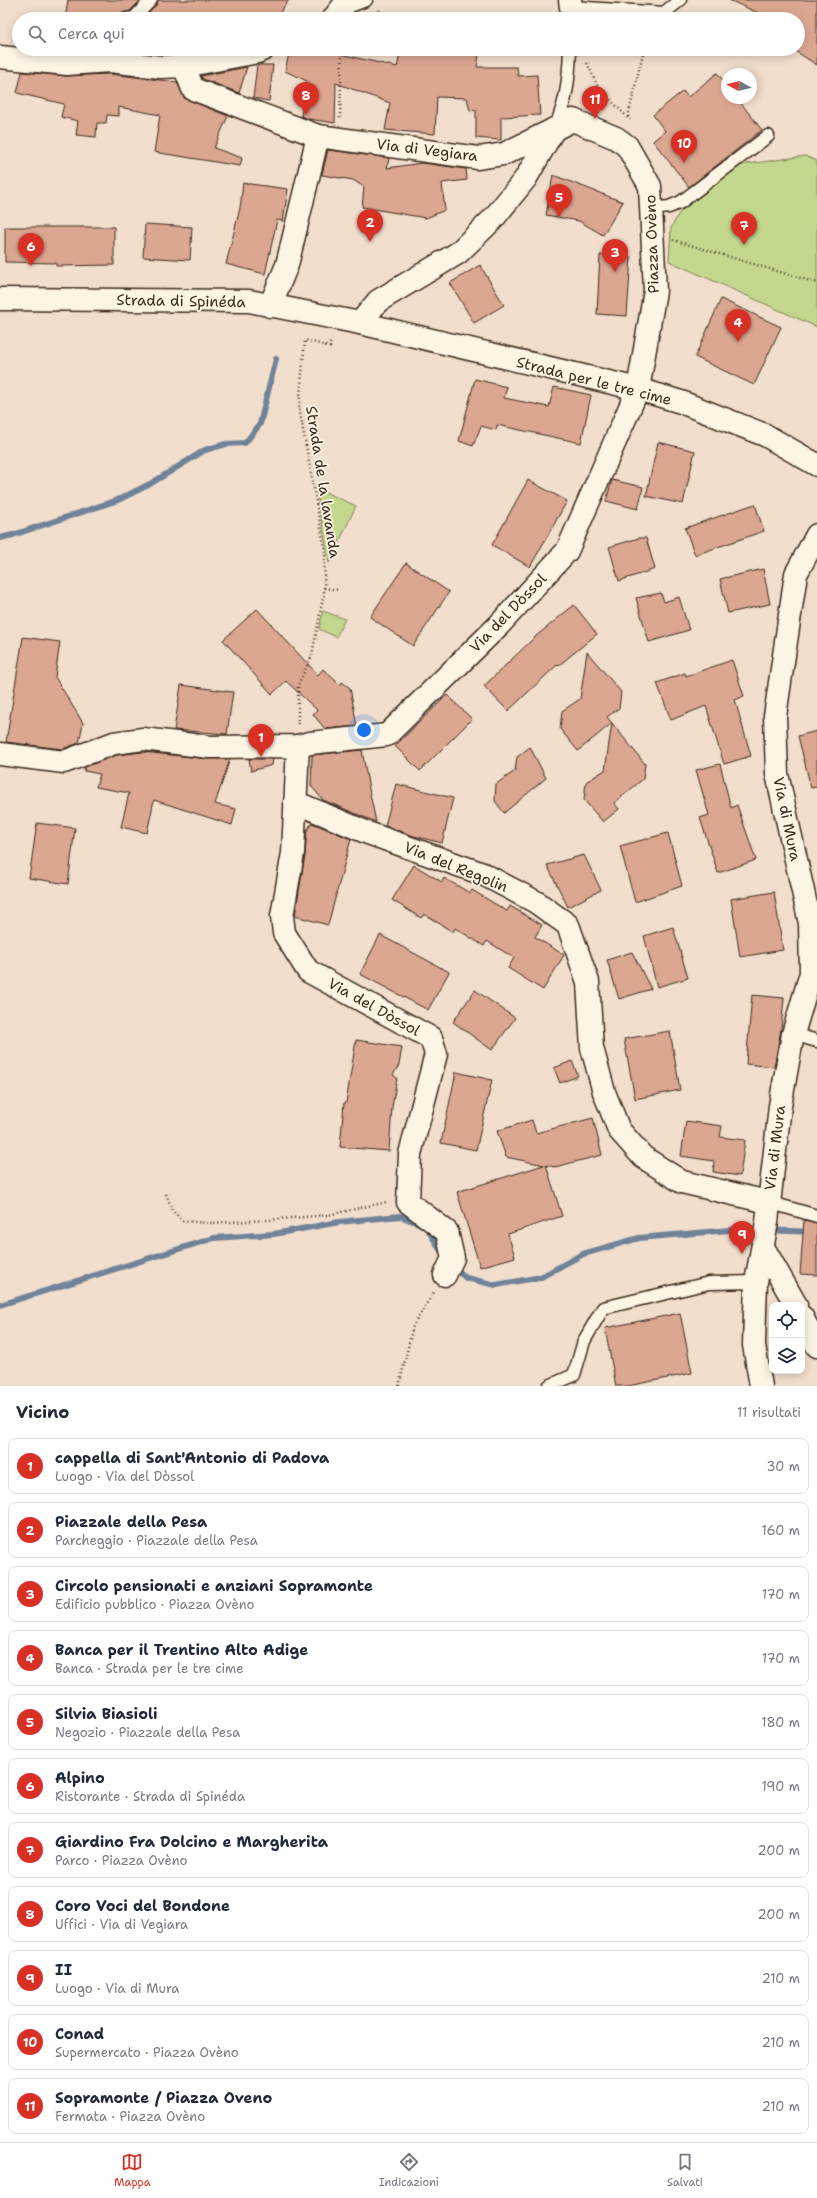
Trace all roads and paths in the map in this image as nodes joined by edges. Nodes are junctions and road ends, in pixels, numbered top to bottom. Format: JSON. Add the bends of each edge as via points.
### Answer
{"nodes":[{"id":1,"x":151,"y":0,"type":"edge"},
{"id":2,"x":366,"y":0,"type":"edge"},
{"id":3,"x":680,"y":0,"type":"edge"},
{"id":4,"x":571,"y":9,"type":"edge"},
{"id":5,"x":341,"y":10,"type":"edge"},
{"id":6,"x":140,"y":12,"type":"edge"},
{"id":7,"x":641,"y":12,"type":"edge"},
{"id":8,"x":665,"y":12,"type":"edge"},
{"id":9,"x":106,"y":56,"type":"edge"},
{"id":10,"x":115,"y":56,"type":"edge"},
{"id":11,"x":237,"y":56,"type":"edge"},
{"id":12,"x":342,"y":56,"type":"edge"},
{"id":13,"x":570,"y":56,"type":"edge"},
{"id":14,"x":584,"y":56,"type":"dead end"},
{"id":15,"x":642,"y":56,"type":"edge"},
{"id":16,"x":2,"y":60,"type":"edge"},
{"id":17,"x":184,"y":66,"type":"junction"},
{"id":18,"x":628,"y":117,"type":"junction"},
{"id":19,"x":632,"y":122,"type":"dead end"},
{"id":20,"x":554,"y":129,"type":"junction"},
{"id":21,"x":318,"y":136,"type":"junction"},
{"id":22,"x":768,"y":136,"type":"dead end"},
{"id":23,"x":616,"y":138,"type":"junction"},
{"id":24,"x":339,"y":139,"type":"junction"},
{"id":25,"x":651,"y":214,"type":"junction"},
{"id":26,"x":669,"y":238,"type":"dead end"},
{"id":27,"x":817,"y":283,"type":"edge"},
{"id":28,"x":3,"y":302,"type":"edge"},
{"id":29,"x":270,"y":306,"type":"junction"},
{"id":30,"x":360,"y":323,"type":"junction"},
{"id":31,"x":306,"y":340,"type":"dead end"},
{"id":32,"x":638,"y":389,"type":"junction"},
{"id":33,"x":817,"y":465,"type":"edge"},
{"id":34,"x":817,"y":535,"type":"edge"},
{"id":35,"x":324,"y":588,"type":"junction"},
{"id":36,"x":339,"y":590,"type":"dead end"},
{"id":37,"x":298,"y":746,"type":"junction"},
{"id":38,"x":0,"y":754,"type":"edge"},
{"id":39,"x":296,"y":802,"type":"junction"},
{"id":40,"x":793,"y":1034,"type":"junction"},
{"id":41,"x":817,"y":1041,"type":"edge"},
{"id":42,"x":166,"y":1194,"type":"dead end"},
{"id":43,"x":408,"y":1202,"type":"junction"},
{"id":44,"x":768,"y":1212,"type":"junction"},
{"id":45,"x":817,"y":1216,"type":"edge"},
{"id":46,"x":763,"y":1247,"type":"junction"},
{"id":47,"x":449,"y":1266,"type":"joint"},
{"id":48,"x":756,"y":1282,"type":"junction"},
{"id":49,"x":794,"y":1302,"type":"edge"},
{"id":50,"x":805,"y":1323,"type":"edge"},
{"id":51,"x":817,"y":1346,"type":"edge"},
{"id":52,"x":399,"y":1386,"type":"edge"},
{"id":53,"x":549,"y":1386,"type":"edge"},
{"id":54,"x":761,"y":1386,"type":"edge"}],
"edges":[{"from":1,"to":6,"type":"lane"},
{"from":2,"to":5,"type":"lane"},
{"from":3,"to":8,"type":"lane"},
{"from":4,"to":7,"type":"lane"},
{"from":9,"to":16,"type":"street","via":[[67,64]]},
{"from":10,"to":17,"type":"street","via":[[161,67]]},
{"from":11,"to":17,"type":"street"},
{"from":12,"to":24,"type":"path"},
{"from":13,"to":20,"type":"lane","via":[[569,79],[563,111]]},
{"from":14,"to":18,"type":"path","via":[[598,88]]},
{"from":15,"to":18,"type":"path"},
{"from":17,"to":21,"type":"street","name":"Via di Vegiara","via":[[193,89]]},
{"from":18,"to":19,"type":"path"},
{"from":18,"to":23,"type":"path"},
{"from":20,"to":23,"type":"street","name":"Piazza Ovèno","via":[[574,120]]},
{"from":20,"to":24,"type":"street","name":"Via di Vegiara","via":[[504,154],[478,158]]},
{"from":20,"to":30,"type":"street","via":[[526,178],[493,219],[458,253],[378,301]]},
{"from":21,"to":24,"type":"street","name":"Via di Vegiara"},
{"from":21,"to":29,"type":"street","via":[[287,265]]},
{"from":22,"to":25,"type":"lane","via":[[681,202]]},
{"from":23,"to":25,"type":"street","name":"Piazza Ovèno","via":[[627,146],[650,186]]},
{"from":25,"to":32,"type":"street","name":"Piazza Ovèno","via":[[655,291]]},
{"from":26,"to":27,"type":"path"},
{"from":28,"to":29,"type":"street","name":"Strada di Spinéda","via":[[249,301]]},
{"from":29,"to":30,"type":"street","name":"Strada di Spinéda"},
{"from":30,"to":32,"type":"street","name":"Strada per le tre cime"},
{"from":31,"to":35,"type":"path","name":"Strada de la lavanda","via":[[299,407],[325,551]]},
{"from":32,"to":33,"type":"street","name":"Strada per le tre cime","via":[[681,402],[765,435]]},
{"from":32,"to":37,"type":"street","name":"Via del Dòssol","via":[[567,551],[499,625],[387,735]]},
{"from":34,"to":40,"type":"street","name":"Via di Mura","via":[[796,574],[775,716],[778,774],[810,923],[811,973]]},
{"from":35,"to":36,"type":"path"},
{"from":35,"to":37,"type":"path","name":"Strada de la lavanda","via":[[312,655],[298,685]]},
{"from":37,"to":38,"type":"street","name":"Via del Dòssol","via":[[210,747],[143,738],[114,743],[64,762]]},
{"from":37,"to":39,"type":"street","name":"Via del Dòssol"},
{"from":39,"to":43,"type":"street","name":"Via del Dòssol","via":[[293,853],[282,916],[284,933],[308,971],[431,1038],[436,1054],[410,1154]]},
{"from":39,"to":44,"type":"street","name":"Via del Regolin","via":[[368,833],[483,874],[536,902],[568,925],[588,982],[592,1048],[604,1092],[619,1130],[643,1157],[682,1182]]},
{"from":40,"to":41,"type":"lane"},
{"from":40,"to":44,"type":"street","name":"Via di Mura","via":[[780,1106]]},
{"from":42,"to":43,"type":"path","via":[[172,1210],[183,1221],[210,1223],[328,1215],[386,1202]]},
{"from":43,"to":47,"type":"street","via":[[447,1232]]},
{"from":44,"to":45,"type":"lane"},
{"from":44,"to":46,"type":"street","name":"Via di Mura"},
{"from":46,"to":48,"type":"street","name":"Via di Mura"},
{"from":46,"to":49,"type":"street"},
{"from":47,"to":52,"type":"path","via":[[413,1326]]},
{"from":48,"to":53,"type":"lane","via":[[709,1283],[603,1308],[584,1341],[574,1375]]},
{"from":48,"to":54,"type":"street","name":"Via di Mura","via":[[754,1345]]},
{"from":50,"to":51,"type":"street"}]}
